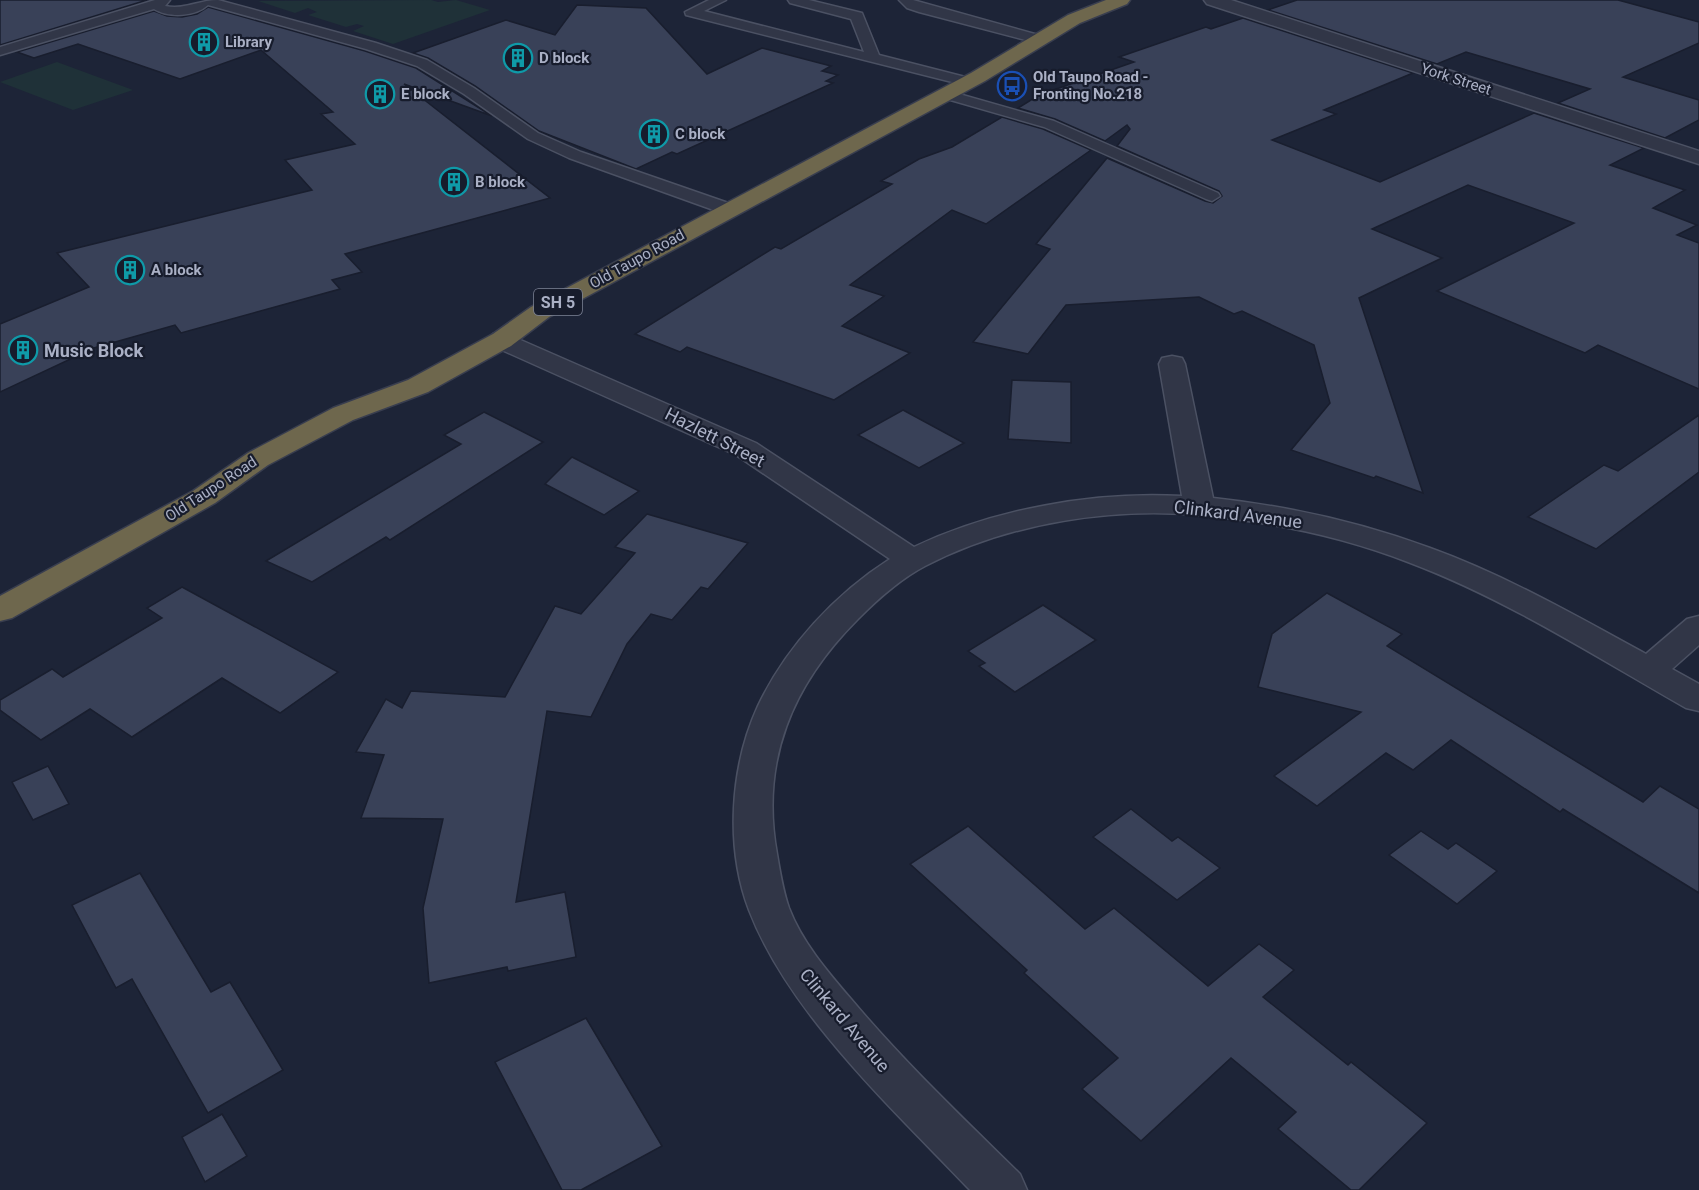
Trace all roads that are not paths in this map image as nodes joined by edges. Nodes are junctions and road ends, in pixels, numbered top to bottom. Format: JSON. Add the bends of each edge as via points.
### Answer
{"nodes":[{"id":1,"x":720,"y":0,"type":"edge"},
{"id":2,"x":794,"y":0,"type":"edge"},
{"id":3,"x":905,"y":0,"type":"edge"},
{"id":4,"x":1121,"y":0,"type":"edge"},
{"id":5,"x":1213,"y":0,"type":"edge"},
{"id":6,"x":206,"y":1,"type":"edge"},
{"id":7,"x":161,"y":2,"type":"edge"},
{"id":8,"x":1037,"y":39,"type":"junction"},
{"id":9,"x":0,"y":51,"type":"edge"},
{"id":10,"x":873,"y":57,"type":"junction"},
{"id":11,"x":968,"y":82,"type":"junction"},
{"id":12,"x":945,"y":94,"type":"junction"},
{"id":13,"x":1699,"y":158,"type":"edge"},
{"id":14,"x":1212,"y":196,"type":"dead end"},
{"id":15,"x":728,"y":210,"type":"junction"},
{"id":16,"x":502,"y":340,"type":"junction"},
{"id":17,"x":1172,"y":364,"type":"dead end"},
{"id":18,"x":1200,"y":506,"type":"junction"},
{"id":19,"x":912,"y":560,"type":"junction"},
{"id":20,"x":0,"y":609,"type":"edge"},
{"id":21,"x":1699,"y":627,"type":"edge"},
{"id":22,"x":1648,"y":671,"type":"junction"},
{"id":23,"x":1699,"y":699,"type":"edge"},
{"id":24,"x":1003,"y":1190,"type":"edge"}],
"edges":[{"from":1,"to":10,"type":"lane","via":[[691,12]]},
{"from":2,"to":10,"type":"lane","via":[[857,16]]},
{"from":3,"to":8,"type":"lane","via":[[924,9]]},
{"from":4,"to":8,"type":"highway","name":"Old Taupo Road","number":"SH 5"},
{"from":5,"to":13,"type":"street","name":"York Street"},
{"from":6,"to":7,"type":"lane","via":[[200,7],[177,11],[159,8]]},
{"from":6,"to":15,"type":"lane","via":[[422,63],[533,136]]},
{"from":7,"to":9,"type":"lane"},
{"from":8,"to":11,"type":"highway","name":"Old Taupo Road","number":"SH 5"},
{"from":10,"to":11,"type":"lane"},
{"from":11,"to":12,"type":"highway","name":"Old Taupo Road","number":"SH 5"},
{"from":12,"to":14,"type":"lane","via":[[1049,124]]},
{"from":12,"to":15,"type":"highway","name":"Old Taupo Road","number":"SH 5"},
{"from":15,"to":16,"type":"highway","name":"Old Taupo Road","number":"SH 5","via":[[540,312]]},
{"from":16,"to":19,"type":"street","name":"Hazlett Street","via":[[746,449]]},
{"from":16,"to":20,"type":"highway","name":"Old Taupo Road","number":"SH 5","via":[[418,386],[343,414],[276,449],[204,497]]},
{"from":17,"to":18,"type":"street"},
{"from":18,"to":19,"type":"street","name":"Clinkard Avenue","via":[[1138,505],[1030,519],[973,535]]},
{"from":18,"to":22,"type":"street","name":"Clinkard Avenue","via":[[1322,525],[1393,546],[1494,588]]},
{"from":19,"to":24,"type":"street","name":"Clinkard Avenue","via":[[835,620],[802,658],[780,694],[760,744],[752,795],[755,850],[770,910],[805,976],[910,1097]]},
{"from":21,"to":22,"type":"street"},
{"from":22,"to":23,"type":"street","name":"Clinkard Avenue"}]}
